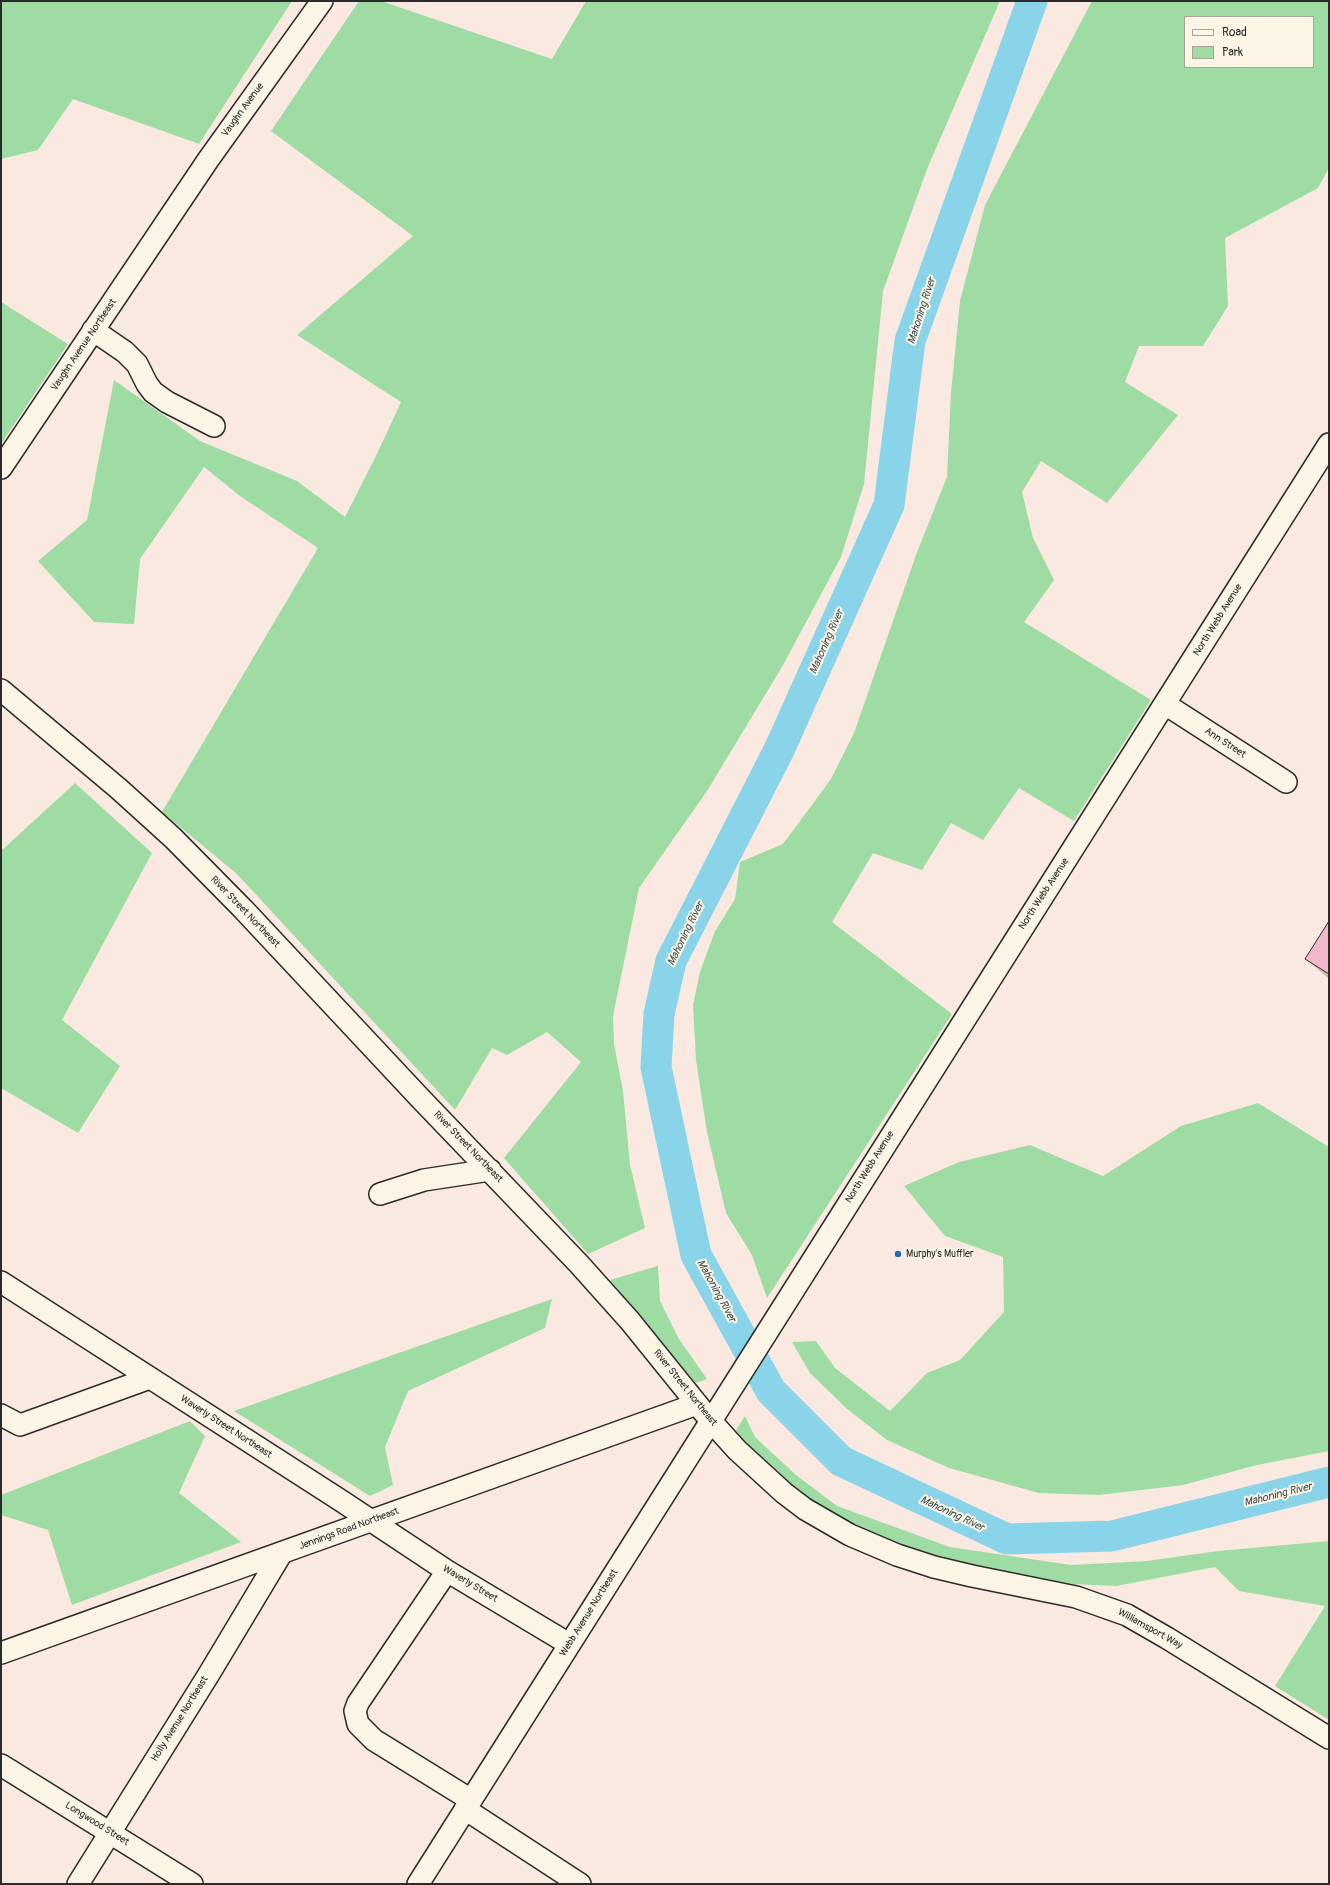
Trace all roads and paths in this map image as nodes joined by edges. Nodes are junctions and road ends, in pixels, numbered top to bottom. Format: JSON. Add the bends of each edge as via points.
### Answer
{"nodes":[{"id":1,"x":322,"y":1,"type":"edge"},
{"id":2,"x":166,"y":221,"type":"joint"},
{"id":3,"x":93,"y":330,"type":"junction"},
{"id":4,"x":214,"y":426,"type":"dead end"},
{"id":5,"x":1329,"y":444,"type":"edge"},
{"id":6,"x":1,"y":468,"type":"edge"},
{"id":7,"x":1,"y":690,"type":"edge"},
{"id":8,"x":1165,"y":704,"type":"junction"},
{"id":9,"x":1286,"y":782,"type":"dead end"},
{"id":10,"x":490,"y":1170,"type":"junction"},
{"id":11,"x":380,"y":1194,"type":"dead end"},
{"id":12,"x":1,"y":1282,"type":"edge"},
{"id":13,"x":760,"y":1343,"type":"joint"},
{"id":14,"x":150,"y":1378,"type":"junction"},
{"id":15,"x":697,"y":1404,"type":"junction"},
{"id":16,"x":1,"y":1415,"type":"edge"},
{"id":17,"x":710,"y":1420,"type":"junction"},
{"id":18,"x":372,"y":1521,"type":"junction"},
{"id":19,"x":281,"y":1554,"type":"junction"},
{"id":20,"x":447,"y":1571,"type":"junction"},
{"id":21,"x":950,"y":1571,"type":"joint"},
{"id":22,"x":569,"y":1644,"type":"junction"},
{"id":23,"x":1,"y":1653,"type":"edge"},
{"id":24,"x":1329,"y":1738,"type":"edge"},
{"id":25,"x":1,"y":1765,"type":"edge"},
{"id":26,"x":468,"y":1804,"type":"junction"},
{"id":27,"x":110,"y":1832,"type":"junction"},
{"id":28,"x":78,"y":1884,"type":"edge"},
{"id":29,"x":192,"y":1884,"type":"edge"},
{"id":30,"x":418,"y":1884,"type":"edge"},
{"id":31,"x":580,"y":1884,"type":"edge"}],
"edges":[{"from":1,"to":2,"type":"street","name":"Vaughn Avenue"},
{"from":2,"to":3,"type":"street","name":"Vaughn Avenue Northeast"},
{"from":3,"to":4,"type":"street","via":[[125,352],[137,364],[146,384],[153,392]]},
{"from":3,"to":6,"type":"street","name":"Vaughn Avenue Northeast"},
{"from":5,"to":8,"type":"street","name":"North Webb Avenue"},
{"from":7,"to":10,"type":"street","name":"River Street Northeast","via":[[173,838]]},
{"from":8,"to":9,"type":"street","name":"Ann Street"},
{"from":8,"to":13,"type":"street","name":"North Webb Avenue"},
{"from":10,"to":11,"type":"street","via":[[424,1180]]},
{"from":10,"to":15,"type":"street","name":"River Street Northeast","via":[[630,1321]]},
{"from":12,"to":14,"type":"street","name":"Waverly Street Northeast"},
{"from":13,"to":17,"type":"street","name":"Webb Avenue Northeast"},
{"from":14,"to":16,"type":"street","via":[[20,1425]]},
{"from":14,"to":18,"type":"street","name":"Waverly Street Northeast"},
{"from":15,"to":17,"type":"street","name":"River Street Northeast"},
{"from":15,"to":18,"type":"street","name":"Jennings Road Northeast"},
{"from":17,"to":21,"type":"street","name":"River Street Northeast","via":[[764,1477],[805,1509],[873,1546],[897,1556]]},
{"from":17,"to":22,"type":"street","name":"Webb Avenue Northeast"},
{"from":18,"to":19,"type":"street","name":"Jennings Road Northeast"},
{"from":18,"to":20,"type":"street","name":"Waverly Street"},
{"from":19,"to":23,"type":"street","name":"Jennings Road Northeast"},
{"from":19,"to":27,"type":"street","name":"Holly Avenue Northeast"},
{"from":20,"to":22,"type":"street","name":"Waverly Street"},
{"from":20,"to":26,"type":"street","via":[[355,1711],[358,1724],[374,1740]]},
{"from":21,"to":24,"type":"street","name":"Williamsport Way","via":[[1076,1597],[1127,1615]]},
{"from":22,"to":26,"type":"street","name":"Webb Avenue Northeast"},
{"from":25,"to":27,"type":"street","name":"Longwood Street"},
{"from":26,"to":30,"type":"street","name":"Webb Avenue Northeast"},
{"from":26,"to":31,"type":"street"},
{"from":27,"to":28,"type":"street","name":"Holly Avenue Northeast"},
{"from":27,"to":29,"type":"street","name":"Longwood Street"}]}
